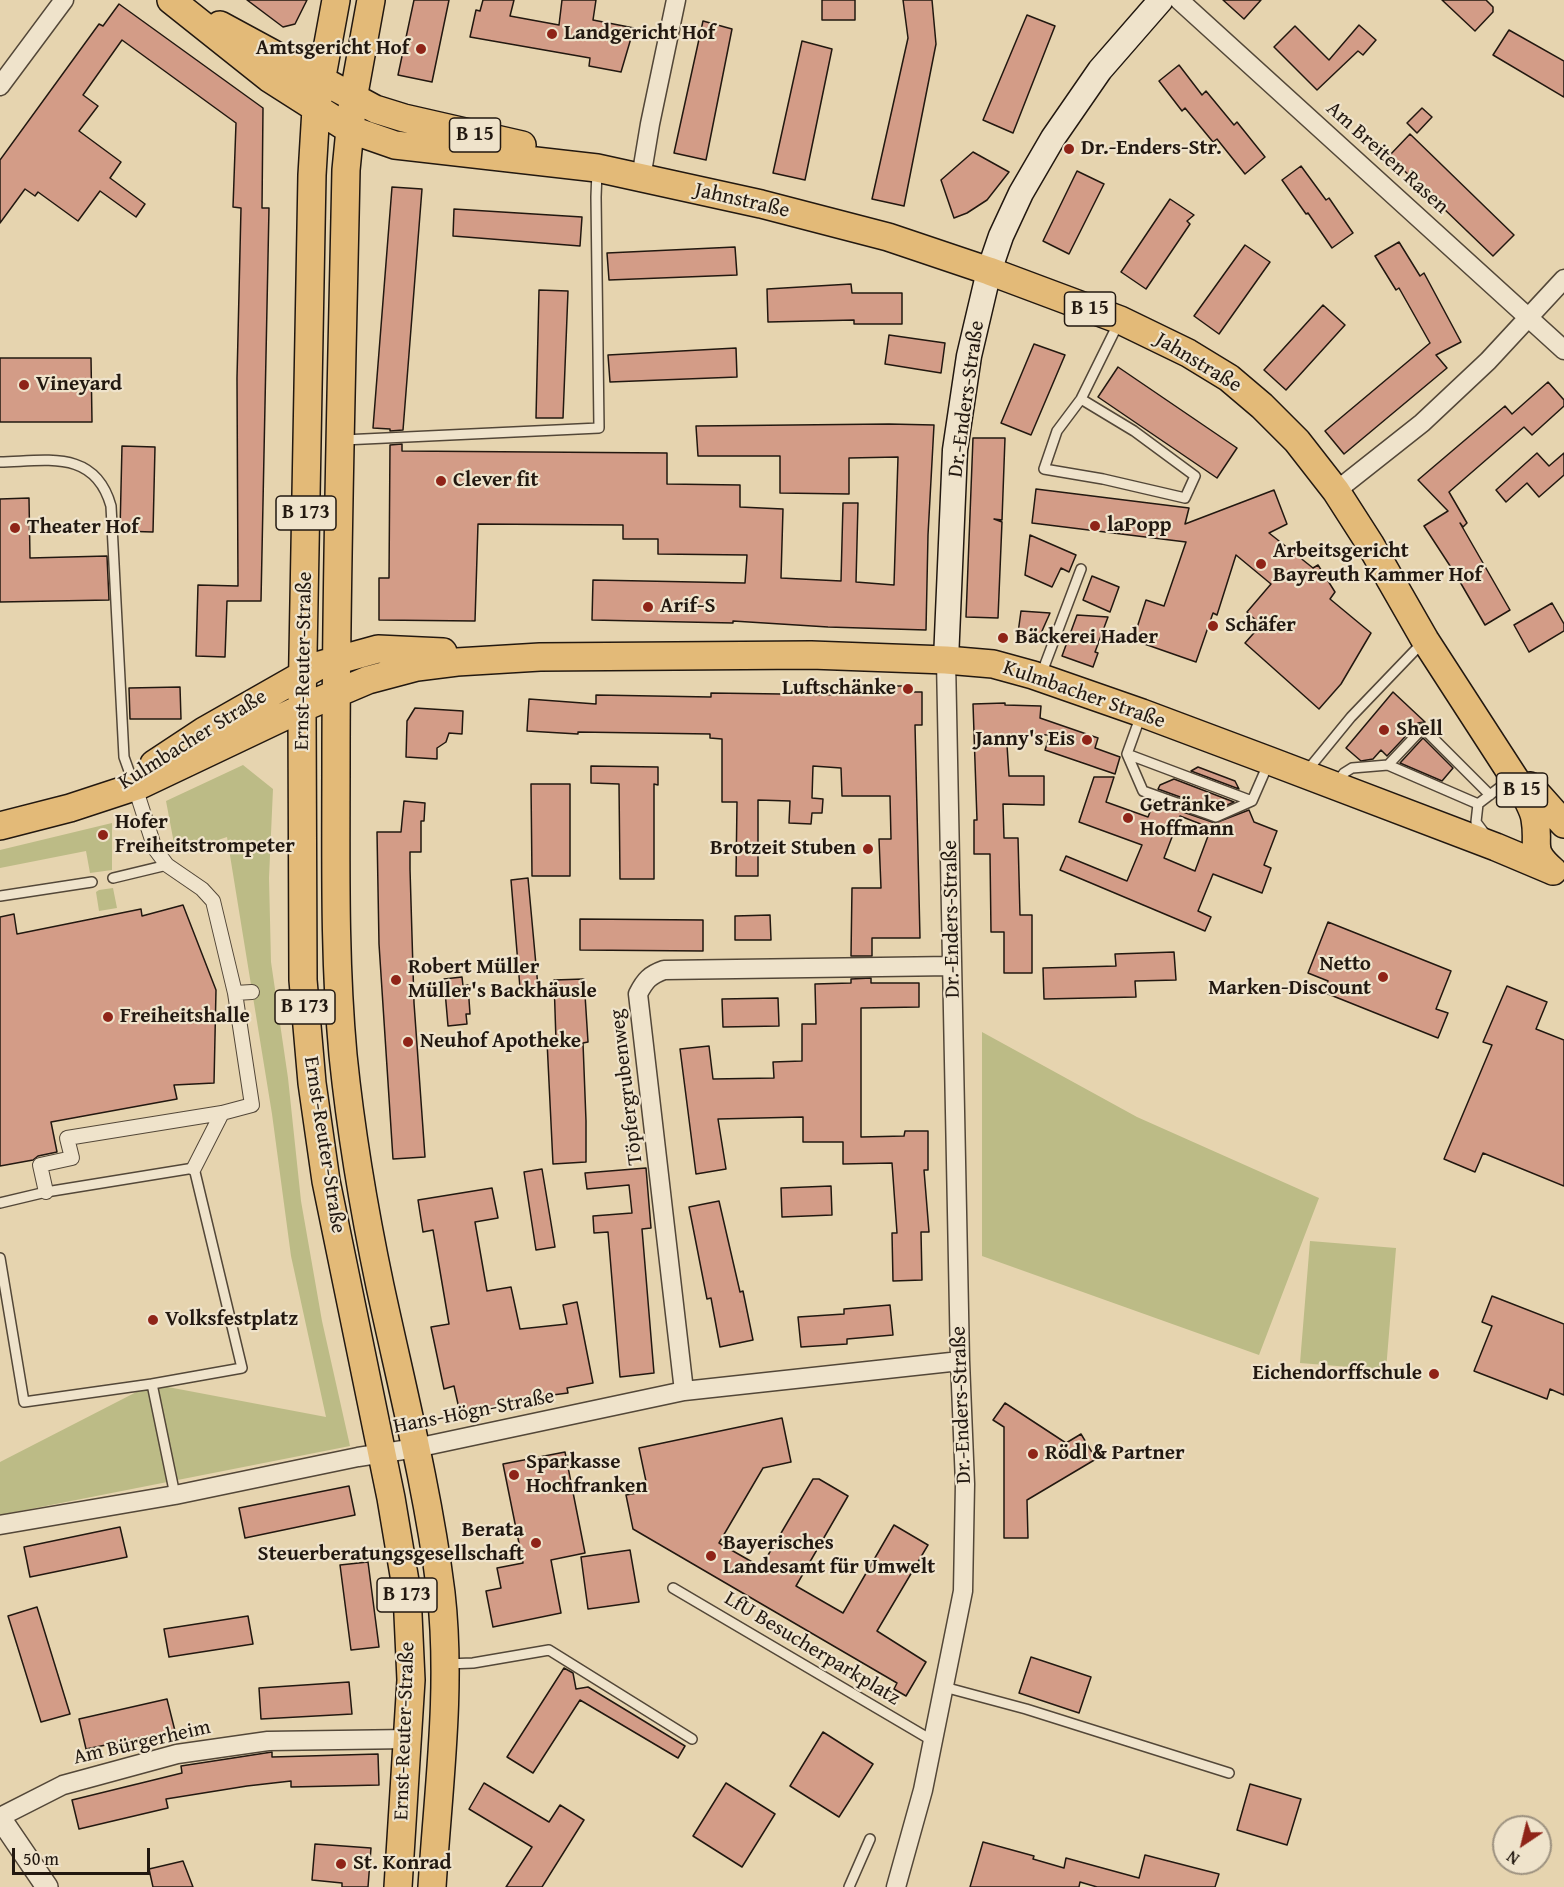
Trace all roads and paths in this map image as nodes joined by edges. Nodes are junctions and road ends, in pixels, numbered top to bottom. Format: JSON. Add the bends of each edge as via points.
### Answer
{"nodes":[{"id":1,"x":64,"y":0,"type":"edge"},
{"id":2,"x":172,"y":0,"type":"edge"},
{"id":3,"x":336,"y":0,"type":"edge"},
{"id":4,"x":371,"y":0,"type":"edge"},
{"id":5,"x":676,"y":0,"type":"edge"},
{"id":6,"x":1161,"y":0,"type":"edge"},
{"id":7,"x":1179,"y":0,"type":"edge"},
{"id":8,"x":321,"y":79,"type":"junction"},
{"id":9,"x":0,"y":86,"type":"edge"},
{"id":10,"x":353,"y":99,"type":"junction"},
{"id":11,"x":316,"y":109,"type":"junction"},
{"id":12,"x":349,"y":129,"type":"junction"},
{"id":13,"x":597,"y":168,"type":"junction"},
{"id":14,"x":642,"y":178,"type":"junction"},
{"id":15,"x":989,"y":271,"type":"junction"},
{"id":16,"x":1564,"y":279,"type":"edge"},
{"id":17,"x":1529,"y":317,"type":"junction"},
{"id":18,"x":1120,"y":320,"type":"junction"},
{"id":19,"x":1564,"y":350,"type":"edge"},
{"id":20,"x":1081,"y":399,"type":"junction"},
{"id":21,"x":340,"y":440,"type":"junction"},
{"id":22,"x":0,"y":462,"type":"edge"},
{"id":23,"x":1336,"y":491,"type":"junction"},
{"id":24,"x":1081,"y":569,"type":"dead end"},
{"id":25,"x":1425,"y":640,"type":"junction"},
{"id":26,"x":540,"y":657,"type":"junction"},
{"id":27,"x":336,"y":659,"type":"junction"},
{"id":28,"x":946,"y":660,"type":"junction"},
{"id":29,"x":303,"y":673,"type":"junction"},
{"id":30,"x":1040,"y":677,"type":"junction"},
{"id":31,"x":336,"y":694,"type":"junction"},
{"id":32,"x":302,"y":708,"type":"junction"},
{"id":33,"x":1472,"y":712,"type":"junction"},
{"id":34,"x":1142,"y":713,"type":"junction"},
{"id":35,"x":1127,"y":754,"type":"junction"},
{"id":36,"x":1270,"y":761,"type":"junction"},
{"id":37,"x":1388,"y":765,"type":"junction"},
{"id":38,"x":1304,"y":774,"type":"junction"},
{"id":39,"x":1514,"y":776,"type":"junction"},
{"id":40,"x":133,"y":783,"type":"junction"},
{"id":41,"x":1335,"y":786,"type":"junction"},
{"id":42,"x":1490,"y":795,"type":"junction"},
{"id":43,"x":1252,"y":801,"type":"junction"},
{"id":44,"x":1478,"y":804,"type":"junction"},
{"id":45,"x":1564,"y":824,"type":"edge"},
{"id":46,"x":0,"y":826,"type":"edge"},
{"id":47,"x":1496,"y":848,"type":"junction"},
{"id":48,"x":166,"y":865,"type":"junction"},
{"id":49,"x":1559,"y":873,"type":"edge"},
{"id":50,"x":113,"y":878,"type":"dead end"},
{"id":51,"x":92,"y":882,"type":"dead end"},
{"id":52,"x":0,"y":896,"type":"edge"},
{"id":53,"x":952,"y":966,"type":"junction"},
{"id":54,"x":252,"y":992,"type":"dead end"},
{"id":55,"x":235,"y":993,"type":"junction"},
{"id":56,"x":222,"y":1113,"type":"junction"},
{"id":57,"x":194,"y":1168,"type":"junction"},
{"id":58,"x":46,"y":1192,"type":"junction"},
{"id":59,"x":0,"y":1203,"type":"edge"},
{"id":60,"x":0,"y":1258,"type":"edge"},
{"id":61,"x":960,"y":1361,"type":"junction"},
{"id":62,"x":152,"y":1384,"type":"junction"},
{"id":63,"x":684,"y":1392,"type":"junction"},
{"id":64,"x":416,"y":1448,"type":"junction"},
{"id":65,"x":382,"y":1453,"type":"junction"},
{"id":66,"x":175,"y":1495,"type":"junction"},
{"id":67,"x":0,"y":1525,"type":"edge"},
{"id":68,"x":673,"y":1588,"type":"dead end"},
{"id":69,"x":444,"y":1664,"type":"junction"},
{"id":70,"x":944,"y":1687,"type":"junction"},
{"id":71,"x":409,"y":1739,"type":"junction"},
{"id":72,"x":692,"y":1739,"type":"dead end"},
{"id":73,"x":933,"y":1741,"type":"junction"},
{"id":74,"x":1229,"y":1773,"type":"dead end"},
{"id":75,"x":0,"y":1817,"type":"edge"},
{"id":76,"x":870,"y":1839,"type":"dead end"},
{"id":77,"x":47,"y":1887,"type":"edge"},
{"id":78,"x":398,"y":1887,"type":"edge"},
{"id":79,"x":432,"y":1887,"type":"edge"},
{"id":80,"x":849,"y":1887,"type":"edge"},
{"id":81,"x":896,"y":1887,"type":"edge"}],
"edges":[{"from":1,"to":9,"type":"street"},
{"from":2,"to":8,"type":"main road"},
{"from":2,"to":11,"type":"main road","via":[[257,70]]},
{"from":3,"to":8,"type":"main road"},
{"from":4,"to":10,"type":"main road"},
{"from":5,"to":14,"type":"street"},
{"from":6,"to":15,"type":"main road","name":"Dr.-Enders-Straße","via":[[1100,70],[1053,138],[1021,193]]},
{"from":7,"to":17,"type":"street","name":"Am Breiten Rasen"},
{"from":8,"to":10,"type":"main road","name":"Jahnstraße"},
{"from":8,"to":11,"type":"main road","name":"Ernst-Reuter-Straße"},
{"from":10,"to":12,"type":"main road","name":"Ernst-Reuter-Straße"},
{"from":10,"to":13,"type":"main road","name":"Jahnstraße","number":"B 15","via":[[392,115]]},
{"from":11,"to":12,"type":"main road","number":"B 15"},
{"from":11,"to":29,"type":"main road","name":"Ernst-Reuter-Straße","number":"B 173"},
{"from":12,"to":13,"type":"main road","name":"Jahnstraße","number":"B 15","via":[[395,145]]},
{"from":12,"to":21,"type":"main road","name":"Ernst-Reuter-Straße","number":"B 173"},
{"from":13,"to":14,"type":"main road","name":"Jahnstraße","number":"B 15"},
{"from":13,"to":21,"type":"lane","via":[[599,428]]},
{"from":14,"to":15,"type":"main road","name":"Jahnstraße","number":"B 15","via":[[888,237]]},
{"from":15,"to":18,"type":"main road","name":"Jahnstraße","number":"B 15"},
{"from":15,"to":28,"type":"main road","name":"Dr.-Enders-Straße","via":[[969,356],[955,450]]},
{"from":16,"to":17,"type":"street"},
{"from":17,"to":19,"type":"street","name":"Am Breiten Rasen"},
{"from":17,"to":23,"type":"street","via":[[1422,423]]},
{"from":18,"to":20,"type":"lane"},
{"from":18,"to":23,"type":"main road","name":"Jahnstraße","number":"B 15","via":[[1188,353],[1228,378],[1297,441]]},
{"from":20,"to":20,"type":"lane","via":[[1057,431],[1044,469],[1185,498],[1195,476],[1134,431]]},
{"from":21,"to":27,"type":"main road","name":"Ernst-Reuter-Straße","number":"B 173"},
{"from":22,"to":40,"type":"lane","via":[[66,460],[97,477],[106,489],[111,506],[124,757]]},
{"from":23,"to":25,"type":"main road","name":"Jahnstraße","number":"B 15"},
{"from":24,"to":30,"type":"lane"},
{"from":25,"to":33,"type":"main road","name":"Jahnstraße","number":"B 15"},
{"from":25,"to":38,"type":"lane","via":[[1345,723]]},
{"from":26,"to":27,"type":"main road","name":"Kulmbacher Straße","via":[[378,649]]},
{"from":26,"to":28,"type":"main road","name":"Kulmbacher Straße","via":[[811,655]]},
{"from":26,"to":31,"type":"main road","name":"Kulmbacher Straße","via":[[417,667],[368,680]]},
{"from":27,"to":29,"type":"main road","name":"Kulmbacher Straße"},
{"from":27,"to":31,"type":"main road","name":"Ernst-Reuter-Straße","number":"B 173"},
{"from":28,"to":30,"type":"main road","name":"Kulmbacher Straße","via":[[993,664]]},
{"from":28,"to":53,"type":"street","name":"Dr.-Enders-Straße"},
{"from":29,"to":32,"type":"main road","name":"Ernst-Reuter-Straße","number":"B 173"},
{"from":29,"to":40,"type":"main road","name":"Kulmbacher Straße","via":[[204,730]]},
{"from":30,"to":34,"type":"main road","name":"Kulmbacher Straße"},
{"from":31,"to":32,"type":"main road","name":"Kulmbacher Straße"},
{"from":31,"to":64,"type":"main road","name":"Ernst-Reuter-Straße","number":"B 173","via":[[338,989],[350,1119],[380,1285]]},
{"from":32,"to":40,"type":"main road","name":"Kulmbacher Straße","via":[[160,777]]},
{"from":32,"to":65,"type":"main road","name":"Ernst-Reuter-Straße","number":"B 173","via":[[303,980],[312,1083],[326,1181]]},
{"from":33,"to":39,"type":"main road","name":"Jahnstraße","number":"B 15"},
{"from":33,"to":45,"type":"main road","number":"B 15"},
{"from":34,"to":35,"type":"lane"},
{"from":34,"to":36,"type":"main road","name":"Kulmbacher Straße"},
{"from":35,"to":43,"type":"lane"},
{"from":35,"to":43,"type":"lane","via":[[1143,791],[1216,817]]},
{"from":36,"to":38,"type":"main road","name":"Kulmbacher Straße"},
{"from":36,"to":43,"type":"lane"},
{"from":37,"to":41,"type":"lane","via":[[1352,768]]},
{"from":37,"to":42,"type":"lane","via":[[1423,728]]},
{"from":37,"to":44,"type":"lane"},
{"from":38,"to":41,"type":"main road","name":"Kulmbacher Straße"},
{"from":39,"to":42,"type":"lane"},
{"from":39,"to":49,"type":"main road","name":"Jahnstraße","number":"B 15","via":[[1535,817],[1535,847],[1540,859]]},
{"from":40,"to":46,"type":"main road","name":"Kulmbacher Straße","via":[[92,801]]},
{"from":40,"to":48,"type":"street","via":[[154,849]]},
{"from":41,"to":47,"type":"main road","name":"Kulmbacher Straße"},
{"from":42,"to":44,"type":"lane"},
{"from":44,"to":47,"type":"lane","via":[[1476,822]]},
{"from":47,"to":49,"type":"main road","name":"Kulmbacher Straße"},
{"from":48,"to":50,"type":"lane"},
{"from":48,"to":55,"type":"street","via":[[213,901]]},
{"from":51,"to":52,"type":"lane"},
{"from":53,"to":61,"type":"street","name":"Dr.-Enders-Straße"},
{"from":53,"to":63,"type":"street","name":"Töpfergrubenweg","via":[[664,970],[644,982],[638,994]]},
{"from":54,"to":55,"type":"street"},
{"from":55,"to":56,"type":"street","via":[[252,1105]]},
{"from":56,"to":57,"type":"street"},
{"from":56,"to":58,"type":"street","via":[[67,1138],[72,1158],[39,1162]]},
{"from":57,"to":58,"type":"lane"},
{"from":57,"to":62,"type":"lane","via":[[242,1368]]},
{"from":58,"to":59,"type":"lane"},
{"from":60,"to":62,"type":"lane","via":[[24,1402]]},
{"from":61,"to":63,"type":"street","name":"Hans-Högn-Straße"},
{"from":61,"to":70,"type":"street","name":"Dr.-Enders-Straße","via":[[965,1484],[963,1591]]},
{"from":62,"to":66,"type":"lane"},
{"from":63,"to":64,"type":"street","name":"Hans-Högn-Straße"},
{"from":64,"to":65,"type":"street","name":"Hans-Högn-Straße"},
{"from":64,"to":69,"type":"main road","name":"Ernst-Reuter-Straße","number":"B 173","via":[[441,1596]]},
{"from":65,"to":66,"type":"street","name":"Hans-Högn-Straße"},
{"from":65,"to":71,"type":"main road","name":"Ernst-Reuter-Straße","number":"B 173","via":[[407,1593]]},
{"from":66,"to":67,"type":"street","name":"Hans-Högn-Straße"},
{"from":68,"to":73,"type":"lane","name":"LfU Besucherparkplatz"},
{"from":69,"to":72,"type":"lane","via":[[549,1650]]},
{"from":69,"to":79,"type":"main road","name":"Ernst-Reuter-Straße","number":"B 173"},
{"from":70,"to":73,"type":"street","name":"Dr.-Enders-Straße"},
{"from":70,"to":74,"type":"lane"},
{"from":71,"to":75,"type":"street","name":"Am Bürgerheim","via":[[268,1741],[177,1754],[63,1785]]},
{"from":71,"to":78,"type":"main road","name":"Ernst-Reuter-Straße","number":"B 173"},
{"from":73,"to":81,"type":"street","name":"Dr.-Enders-Straße"},
{"from":75,"to":77,"type":"street"},
{"from":76,"to":80,"type":"lane"}]}
